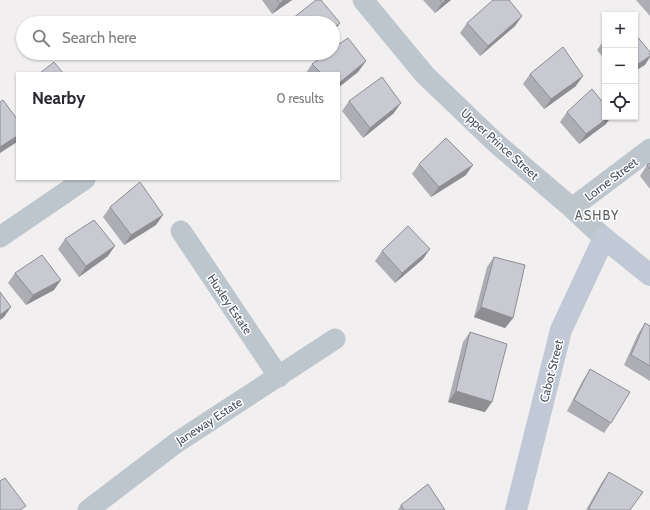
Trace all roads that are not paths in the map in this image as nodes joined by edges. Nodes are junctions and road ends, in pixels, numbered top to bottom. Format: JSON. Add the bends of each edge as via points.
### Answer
{"nodes":[{"id":1,"x":363,"y":0,"type":"edge"},
{"id":2,"x":650,"y":149,"type":"edge"},
{"id":3,"x":84,"y":180,"type":"edge"},
{"id":4,"x":572,"y":208,"type":"junction"},
{"id":5,"x":181,"y":232,"type":"dead end"},
{"id":6,"x":0,"y":237,"type":"edge"},
{"id":7,"x":604,"y":238,"type":"junction"},
{"id":8,"x":650,"y":275,"type":"edge"},
{"id":9,"x":335,"y":339,"type":"dead end"},
{"id":10,"x":279,"y":376,"type":"junction"},
{"id":11,"x":88,"y":510,"type":"edge"},
{"id":12,"x":516,"y":510,"type":"edge"}],
"edges":[{"from":1,"to":4,"type":"street","name":"Upper Prince Street","via":[[425,75],[496,143]]},
{"from":2,"to":4,"type":"street","name":"Lorne Street"},
{"from":3,"to":6,"type":"street"},
{"from":4,"to":7,"type":"street","name":"Upper Prince Street"},
{"from":5,"to":10,"type":"street","name":"Huxley Estate"},
{"from":7,"to":8,"type":"street","name":"Upper Prince Street"},
{"from":7,"to":12,"type":"street","name":"Cabot Street","via":[[561,330]]},
{"from":9,"to":10,"type":"street","name":"Janeway Estate"},
{"from":10,"to":11,"type":"street","name":"Janeway Estate","via":[[176,443]]}]}
